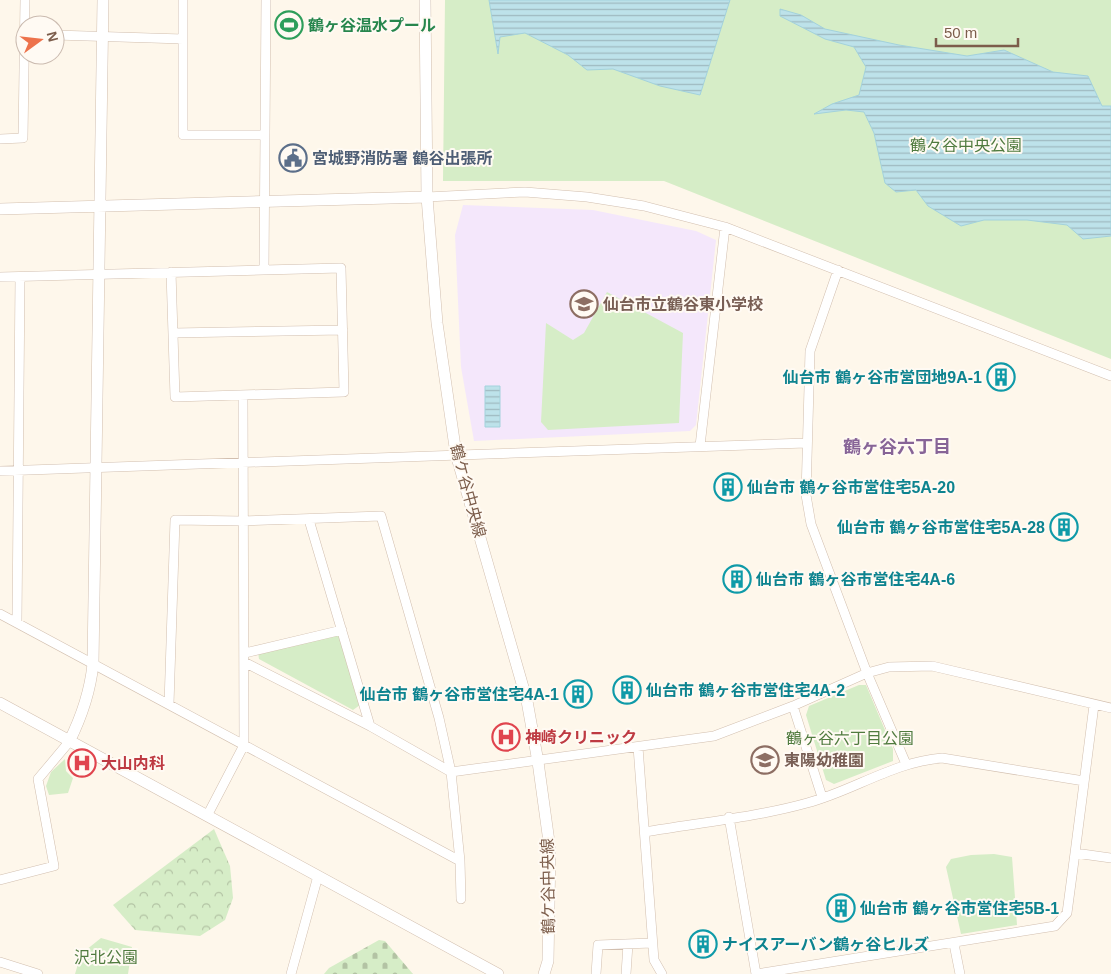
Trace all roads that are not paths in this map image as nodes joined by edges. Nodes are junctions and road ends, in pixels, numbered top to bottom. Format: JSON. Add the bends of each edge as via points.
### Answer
{"nodes":[{"id":1,"x":25,"y":0,"type":"edge"},
{"id":2,"x":103,"y":0,"type":"edge"},
{"id":3,"x":183,"y":0,"type":"edge"},
{"id":4,"x":266,"y":0,"type":"edge"},
{"id":5,"x":425,"y":0,"type":"edge"},
{"id":6,"x":25,"y":15,"type":"edge"},
{"id":7,"x":65,"y":35,"type":"edge"},
{"id":8,"x":102,"y":37,"type":"junction"},
{"id":9,"x":183,"y":38,"type":"junction"},
{"id":10,"x":24,"y":65,"type":"edge"},
{"id":11,"x":265,"y":135,"type":"junction"},
{"id":12,"x":0,"y":139,"type":"edge"},
{"id":13,"x":427,"y":197,"type":"junction"},
{"id":14,"x":264,"y":202,"type":"junction"},
{"id":15,"x":100,"y":206,"type":"junction"},
{"id":16,"x":0,"y":209,"type":"edge"},
{"id":17,"x":725,"y":227,"type":"junction"},
{"id":18,"x":264,"y":270,"type":"junction"},
{"id":19,"x":838,"y":270,"type":"junction"},
{"id":20,"x":172,"y":272,"type":"junction"},
{"id":21,"x":100,"y":274,"type":"junction"},
{"id":22,"x":0,"y":277,"type":"edge"},
{"id":23,"x":20,"y":277,"type":"junction"},
{"id":24,"x":343,"y":330,"type":"junction"},
{"id":25,"x":173,"y":333,"type":"junction"},
{"id":26,"x":1111,"y":376,"type":"edge"},
{"id":27,"x":244,"y":395,"type":"junction"},
{"id":28,"x":806,"y":443,"type":"junction"},
{"id":29,"x":700,"y":446,"type":"junction"},
{"id":30,"x":456,"y":454,"type":"junction"},
{"id":31,"x":243,"y":462,"type":"junction"},
{"id":32,"x":97,"y":468,"type":"junction"},
{"id":33,"x":20,"y":470,"type":"junction"},
{"id":34,"x":0,"y":471,"type":"edge"},
{"id":35,"x":309,"y":520,"type":"junction"},
{"id":36,"x":243,"y":522,"type":"junction"},
{"id":37,"x":0,"y":614,"type":"edge"},
{"id":38,"x":17,"y":622,"type":"junction"},
{"id":39,"x":342,"y":630,"type":"junction"},
{"id":40,"x":245,"y":658,"type":"junction"},
{"id":41,"x":93,"y":664,"type":"junction"},
{"id":42,"x":867,"y":673,"type":"junction"},
{"id":43,"x":0,"y":703,"type":"edge"},
{"id":44,"x":169,"y":704,"type":"junction"},
{"id":45,"x":1094,"y":705,"type":"junction"},
{"id":46,"x":793,"y":706,"type":"junction"},
{"id":47,"x":1111,"y":708,"type":"edge"},
{"id":48,"x":370,"y":726,"type":"junction"},
{"id":49,"x":69,"y":742,"type":"junction"},
{"id":50,"x":244,"y":745,"type":"junction"},
{"id":51,"x":638,"y":747,"type":"junction"},
{"id":52,"x":538,"y":762,"type":"junction"},
{"id":53,"x":906,"y":764,"type":"junction"},
{"id":54,"x":451,"y":772,"type":"junction"},
{"id":55,"x":1084,"y":781,"type":"junction"},
{"id":56,"x":822,"y":797,"type":"junction"},
{"id":57,"x":207,"y":816,"type":"junction"},
{"id":58,"x":729,"y":817,"type":"junction"},
{"id":59,"x":645,"y":832,"type":"junction"},
{"id":60,"x":1075,"y":853,"type":"junction"},
{"id":61,"x":1111,"y":858,"type":"edge"},
{"id":62,"x":460,"y":861,"type":"junction"},
{"id":63,"x":318,"y":876,"type":"junction"},
{"id":64,"x":0,"y":880,"type":"edge"},
{"id":65,"x":461,"y":899,"type":"dead end"},
{"id":66,"x":652,"y":943,"type":"junction"},
{"id":67,"x":628,"y":944,"type":"junction"},
{"id":68,"x":954,"y":944,"type":"junction"},
{"id":69,"x":0,"y":962,"type":"edge"},
{"id":70,"x":38,"y":974,"type":"edge"},
{"id":71,"x":291,"y":974,"type":"edge"},
{"id":72,"x":498,"y":974,"type":"edge"},
{"id":73,"x":544,"y":974,"type":"edge"},
{"id":74,"x":596,"y":974,"type":"edge"},
{"id":75,"x":626,"y":974,"type":"edge"},
{"id":76,"x":662,"y":974,"type":"edge"},
{"id":77,"x":756,"y":974,"type":"edge"},
{"id":78,"x":960,"y":974,"type":"edge"}],
"edges":[{"from":1,"to":6,"type":"street"},
{"from":2,"to":8,"type":"street"},
{"from":3,"to":9,"type":"street"},
{"from":4,"to":11,"type":"street"},
{"from":5,"to":13,"type":"street","name":"鶴ケ谷中央線"},
{"from":7,"to":8,"type":"street"},
{"from":8,"to":9,"type":"street"},
{"from":8,"to":15,"type":"street"},
{"from":9,"to":11,"type":"street","via":[[182,135]]},
{"from":10,"to":12,"type":"street","via":[[23,138]]},
{"from":11,"to":14,"type":"street"},
{"from":13,"to":14,"type":"street"},
{"from":13,"to":17,"type":"street","via":[[525,192],[588,197],[644,206]]},
{"from":13,"to":30,"type":"street","name":"鶴ケ谷中央線","via":[[437,323]]},
{"from":14,"to":15,"type":"street"},
{"from":14,"to":18,"type":"street"},
{"from":15,"to":16,"type":"street"},
{"from":15,"to":21,"type":"street"},
{"from":17,"to":19,"type":"street"},
{"from":17,"to":29,"type":"street"},
{"from":18,"to":20,"type":"street"},
{"from":18,"to":24,"type":"street","via":[[341,268]]},
{"from":19,"to":26,"type":"street"},
{"from":19,"to":28,"type":"street","via":[[810,351]]},
{"from":20,"to":21,"type":"street"},
{"from":20,"to":25,"type":"street"},
{"from":21,"to":23,"type":"street"},
{"from":21,"to":32,"type":"street"},
{"from":22,"to":23,"type":"street"},
{"from":23,"to":33,"type":"street"},
{"from":24,"to":25,"type":"street"},
{"from":24,"to":27,"type":"street","via":[[344,392]]},
{"from":25,"to":27,"type":"street","via":[[175,397]]},
{"from":27,"to":31,"type":"street"},
{"from":28,"to":29,"type":"street"},
{"from":28,"to":42,"type":"street","via":[[806,495],[811,524]]},
{"from":29,"to":30,"type":"street"},
{"from":30,"to":31,"type":"street"},
{"from":30,"to":52,"type":"street","name":"鶴ケ谷中央線","via":[[527,701]]},
{"from":31,"to":32,"type":"street"},
{"from":31,"to":36,"type":"street"},
{"from":32,"to":33,"type":"street"},
{"from":32,"to":41,"type":"street"},
{"from":33,"to":34,"type":"street"},
{"from":33,"to":38,"type":"street"},
{"from":35,"to":36,"type":"street"},
{"from":35,"to":39,"type":"street"},
{"from":35,"to":54,"type":"street","via":[[382,516]]},
{"from":36,"to":40,"type":"street"},
{"from":36,"to":44,"type":"street","via":[[175,520]]},
{"from":37,"to":38,"type":"street"},
{"from":38,"to":41,"type":"street"},
{"from":39,"to":40,"type":"street"},
{"from":39,"to":48,"type":"street"},
{"from":40,"to":48,"type":"street"},
{"from":40,"to":50,"type":"street"},
{"from":41,"to":44,"type":"street"},
{"from":41,"to":49,"type":"street","via":[[91,691]]},
{"from":42,"to":45,"type":"street","via":[[889,667],[932,666]]},
{"from":42,"to":46,"type":"street"},
{"from":42,"to":53,"type":"street"},
{"from":43,"to":49,"type":"street"},
{"from":44,"to":50,"type":"street"},
{"from":45,"to":47,"type":"street"},
{"from":45,"to":55,"type":"street"},
{"from":46,"to":51,"type":"street","via":[[714,736]]},
{"from":46,"to":56,"type":"street"},
{"from":48,"to":54,"type":"street"},
{"from":49,"to":57,"type":"street"},
{"from":49,"to":64,"type":"street","via":[[38,779],[54,866]]},
{"from":50,"to":57,"type":"street"},
{"from":50,"to":62,"type":"street"},
{"from":51,"to":52,"type":"street"},
{"from":51,"to":59,"type":"street"},
{"from":52,"to":54,"type":"street"},
{"from":52,"to":73,"type":"street","name":"鶴ケ谷中央線","via":[[550,849],[548,961]]},
{"from":53,"to":55,"type":"street","via":[[942,758]]},
{"from":53,"to":56,"type":"street"},
{"from":54,"to":62,"type":"street"},
{"from":55,"to":60,"type":"street"},
{"from":56,"to":58,"type":"street","via":[[808,803]]},
{"from":57,"to":63,"type":"street"},
{"from":58,"to":59,"type":"street"},
{"from":58,"to":77,"type":"street"},
{"from":59,"to":66,"type":"street"},
{"from":60,"to":61,"type":"street"},
{"from":60,"to":68,"type":"street","via":[[1067,913],[1056,926]]},
{"from":62,"to":65,"type":"street"},
{"from":63,"to":71,"type":"street"},
{"from":63,"to":72,"type":"street"},
{"from":66,"to":67,"type":"street"},
{"from":66,"to":76,"type":"street","via":[[654,960]]},
{"from":67,"to":74,"type":"street","via":[[598,946]]},
{"from":67,"to":75,"type":"street"},
{"from":68,"to":77,"type":"street"},
{"from":68,"to":78,"type":"street"},
{"from":69,"to":70,"type":"street"}]}
